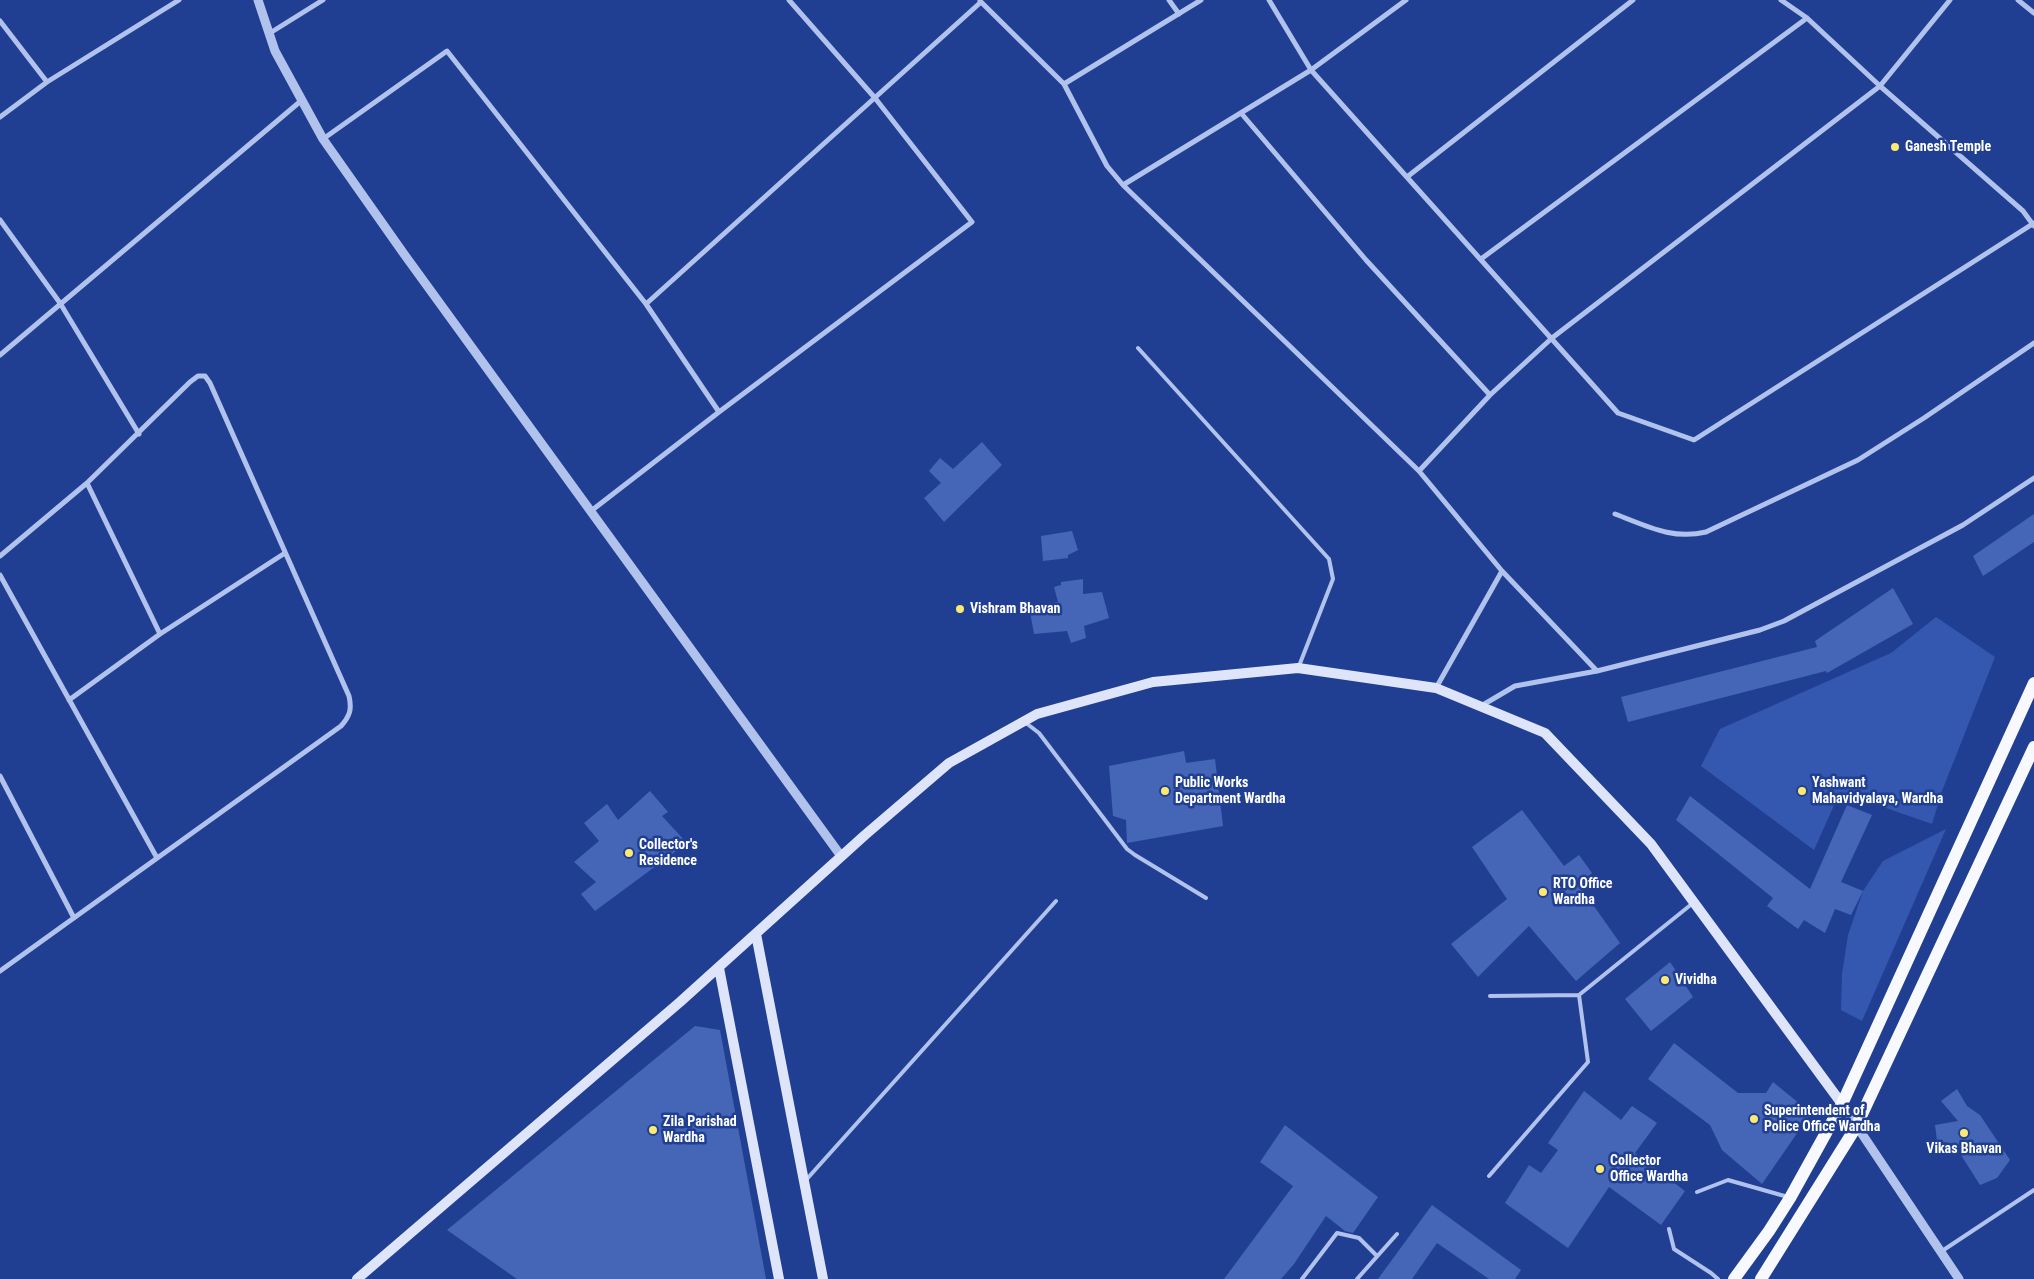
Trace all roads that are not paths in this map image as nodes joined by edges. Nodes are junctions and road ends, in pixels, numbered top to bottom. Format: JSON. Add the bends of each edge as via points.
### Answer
{"nodes":[{"id":1,"x":179,"y":0,"type":"edge"},
{"id":2,"x":258,"y":0,"type":"edge"},
{"id":3,"x":323,"y":0,"type":"edge"},
{"id":4,"x":788,"y":0,"type":"edge"},
{"id":5,"x":1169,"y":0,"type":"edge"},
{"id":6,"x":1200,"y":0,"type":"edge"},
{"id":7,"x":1270,"y":0,"type":"edge"},
{"id":8,"x":1406,"y":0,"type":"edge"},
{"id":9,"x":1633,"y":0,"type":"edge"},
{"id":10,"x":1781,"y":0,"type":"edge"},
{"id":11,"x":1950,"y":0,"type":"edge"},
{"id":12,"x":2018,"y":0,"type":"edge"},
{"id":13,"x":980,"y":1,"type":"edge"},
{"id":14,"x":2034,"y":12,"type":"edge"},
{"id":15,"x":1179,"y":14,"type":"junction"},
{"id":16,"x":1807,"y":18,"type":"junction"},
{"id":17,"x":0,"y":21,"type":"edge"},
{"id":18,"x":270,"y":33,"type":"junction"},
{"id":19,"x":1311,"y":70,"type":"junction"},
{"id":20,"x":46,"y":82,"type":"junction"},
{"id":21,"x":1064,"y":84,"type":"junction"},
{"id":22,"x":1880,"y":86,"type":"junction"},
{"id":23,"x":874,"y":98,"type":"junction"},
{"id":24,"x":302,"y":100,"type":"junction"},
{"id":25,"x":1241,"y":113,"type":"junction"},
{"id":26,"x":0,"y":117,"type":"edge"},
{"id":27,"x":323,"y":139,"type":"junction"},
{"id":28,"x":1407,"y":177,"type":"junction"},
{"id":29,"x":1123,"y":185,"type":"junction"},
{"id":30,"x":0,"y":220,"type":"edge"},
{"id":31,"x":2033,"y":225,"type":"edge"},
{"id":32,"x":1480,"y":259,"type":"junction"},
{"id":33,"x":60,"y":303,"type":"junction"},
{"id":34,"x":646,"y":304,"type":"junction"},
{"id":35,"x":1552,"y":338,"type":"junction"},
{"id":36,"x":2034,"y":343,"type":"edge"},
{"id":37,"x":1138,"y":348,"type":"dead end"},
{"id":38,"x":0,"y":355,"type":"edge"},
{"id":39,"x":1490,"y":394,"type":"junction"},
{"id":40,"x":719,"y":412,"type":"junction"},
{"id":41,"x":138,"y":434,"type":"junction"},
{"id":42,"x":1419,"y":471,"type":"junction"},
{"id":43,"x":2034,"y":478,"type":"edge"},
{"id":44,"x":87,"y":483,"type":"junction"},
{"id":45,"x":591,"y":511,"type":"junction"},
{"id":46,"x":1615,"y":514,"type":"dead end"},
{"id":47,"x":285,"y":553,"type":"junction"},
{"id":48,"x":0,"y":556,"type":"edge"},
{"id":49,"x":1502,"y":571,"type":"junction"},
{"id":50,"x":0,"y":575,"type":"edge"},
{"id":51,"x":160,"y":634,"type":"junction"},
{"id":52,"x":1298,"y":668,"type":"junction"},
{"id":53,"x":1596,"y":671,"type":"junction"},
{"id":54,"x":2034,"y":683,"type":"edge"},
{"id":55,"x":1436,"y":688,"type":"junction"},
{"id":56,"x":69,"y":700,"type":"junction"},
{"id":57,"x":1481,"y":707,"type":"junction"},
{"id":58,"x":1024,"y":721,"type":"junction"},
{"id":59,"x":2034,"y":747,"type":"edge"},
{"id":60,"x":0,"y":776,"type":"edge"},
{"id":61,"x":841,"y":856,"type":"junction"},
{"id":62,"x":157,"y":858,"type":"junction"},
{"id":63,"x":1206,"y":898,"type":"dead end"},
{"id":64,"x":1056,"y":900,"type":"dead end"},
{"id":65,"x":1694,"y":901,"type":"junction"},
{"id":66,"x":74,"y":918,"type":"junction"},
{"id":67,"x":756,"y":934,"type":"junction"},
{"id":68,"x":719,"y":968,"type":"junction"},
{"id":69,"x":0,"y":971,"type":"edge"},
{"id":70,"x":1579,"y":995,"type":"junction"},
{"id":71,"x":1490,"y":996,"type":"dead end"},
{"id":72,"x":1842,"y":1104,"type":"junction"},
{"id":73,"x":1856,"y":1127,"type":"junction"},
{"id":74,"x":1489,"y":1176,"type":"dead end"},
{"id":75,"x":804,"y":1182,"type":"junction"},
{"id":76,"x":2034,"y":1190,"type":"edge"},
{"id":77,"x":1697,"y":1192,"type":"dead end"},
{"id":78,"x":1790,"y":1198,"type":"junction"},
{"id":79,"x":1669,"y":1229,"type":"dead end"},
{"id":80,"x":1769,"y":1231,"type":"junction"},
{"id":81,"x":1397,"y":1234,"type":"dead end"},
{"id":82,"x":1785,"y":1242,"type":"junction"},
{"id":83,"x":1941,"y":1252,"type":"junction"},
{"id":84,"x":1377,"y":1256,"type":"junction"},
{"id":85,"x":357,"y":1279,"type":"edge"},
{"id":86,"x":780,"y":1279,"type":"edge"},
{"id":87,"x":823,"y":1279,"type":"edge"},
{"id":88,"x":1302,"y":1279,"type":"edge"},
{"id":89,"x":1358,"y":1279,"type":"edge"},
{"id":90,"x":1718,"y":1279,"type":"edge"},
{"id":91,"x":1734,"y":1279,"type":"edge"},
{"id":92,"x":1761,"y":1279,"type":"edge"},
{"id":93,"x":1959,"y":1279,"type":"edge"}],
"edges":[{"from":1,"to":20,"type":"street"},
{"from":2,"to":18,"type":"street"},
{"from":3,"to":18,"type":"street"},
{"from":4,"to":23,"type":"street"},
{"from":5,"to":15,"type":"street"},
{"from":6,"to":15,"type":"street"},
{"from":7,"to":19,"type":"street"},
{"from":8,"to":19,"type":"street"},
{"from":9,"to":28,"type":"street"},
{"from":10,"to":16,"type":"street"},
{"from":11,"to":22,"type":"street"},
{"from":12,"to":14,"type":"street"},
{"from":13,"to":21,"type":"street"},
{"from":13,"to":23,"type":"street"},
{"from":15,"to":21,"type":"street"},
{"from":16,"to":22,"type":"street"},
{"from":16,"to":32,"type":"street"},
{"from":17,"to":20,"type":"street"},
{"from":18,"to":24,"type":"street","via":[[275,51]]},
{"from":19,"to":25,"type":"street"},
{"from":19,"to":28,"type":"street"},
{"from":20,"to":26,"type":"street"},
{"from":21,"to":29,"type":"street","via":[[1106,166]]},
{"from":22,"to":31,"type":"street","via":[[2023,211]]},
{"from":22,"to":35,"type":"street"},
{"from":23,"to":34,"type":"street"},
{"from":23,"to":40,"type":"street","via":[[972,222]]},
{"from":24,"to":27,"type":"street"},
{"from":24,"to":33,"type":"street"},
{"from":25,"to":29,"type":"street"},
{"from":25,"to":39,"type":"street","via":[[1366,260]]},
{"from":27,"to":34,"type":"street","via":[[446,50]]},
{"from":27,"to":45,"type":"street"},
{"from":28,"to":32,"type":"street"},
{"from":29,"to":42,"type":"street"},
{"from":30,"to":33,"type":"street"},
{"from":31,"to":35,"type":"street","via":[[1694,440],[1618,413]]},
{"from":32,"to":35,"type":"street"},
{"from":33,"to":38,"type":"street"},
{"from":33,"to":41,"type":"street"},
{"from":34,"to":40,"type":"street"},
{"from":35,"to":39,"type":"street"},
{"from":36,"to":46,"type":"street","via":[[1858,460],[1706,532],[1691,536],[1670,534]]},
{"from":37,"to":52,"type":"lane","via":[[1330,559],[1333,579]]},
{"from":39,"to":42,"type":"street"},
{"from":40,"to":45,"type":"street"},
{"from":41,"to":44,"type":"street"},
{"from":41,"to":47,"type":"street","via":[[190,382],[198,376],[205,376]]},
{"from":42,"to":49,"type":"street"},
{"from":43,"to":53,"type":"street","via":[[1964,525],[1784,621],[1760,630]]},
{"from":44,"to":48,"type":"street"},
{"from":44,"to":51,"type":"street"},
{"from":45,"to":61,"type":"street"},
{"from":47,"to":51,"type":"street"},
{"from":47,"to":62,"type":"street","via":[[349,696],[352,707],[349,717],[341,726]]},
{"from":49,"to":53,"type":"street"},
{"from":49,"to":55,"type":"street"},
{"from":50,"to":56,"type":"street"},
{"from":51,"to":56,"type":"street"},
{"from":52,"to":55,"type":"main road"},
{"from":52,"to":58,"type":"main road","via":[[1153,682],[1037,714]]},
{"from":53,"to":57,"type":"street","via":[[1515,686]]},
{"from":54,"to":72,"type":"main road"},
{"from":55,"to":57,"type":"main road"},
{"from":56,"to":62,"type":"street"},
{"from":57,"to":65,"type":"main road","via":[[1545,732],[1651,844]]},
{"from":58,"to":61,"type":"main road","via":[[949,763]]},
{"from":58,"to":63,"type":"lane","via":[[1039,734],[1127,849]]},
{"from":59,"to":73,"type":"main road"},
{"from":60,"to":66,"type":"street"},
{"from":61,"to":67,"type":"main road"},
{"from":62,"to":66,"type":"street"},
{"from":64,"to":75,"type":"lane"},
{"from":65,"to":70,"type":"lane"},
{"from":65,"to":72,"type":"main road"},
{"from":66,"to":69,"type":"street"},
{"from":67,"to":68,"type":"main road"},
{"from":67,"to":75,"type":"main road"},
{"from":68,"to":85,"type":"main road"},
{"from":68,"to":86,"type":"main road"},
{"from":70,"to":71,"type":"lane"},
{"from":70,"to":74,"type":"lane","via":[[1588,1062]]},
{"from":72,"to":73,"type":"street"},
{"from":72,"to":78,"type":"main road"},
{"from":73,"to":82,"type":"main road"},
{"from":73,"to":83,"type":"street"},
{"from":75,"to":87,"type":"main road"},
{"from":76,"to":83,"type":"lane"},
{"from":77,"to":78,"type":"lane","via":[[1728,1180]]},
{"from":78,"to":80,"type":"main road"},
{"from":79,"to":90,"type":"lane","via":[[1674,1249]]},
{"from":80,"to":82,"type":"main road"},
{"from":80,"to":91,"type":"main road"},
{"from":81,"to":84,"type":"lane"},
{"from":82,"to":92,"type":"main road"},
{"from":83,"to":93,"type":"street"},
{"from":84,"to":88,"type":"lane","via":[[1359,1238],[1337,1233]]},
{"from":84,"to":89,"type":"lane"}]}
